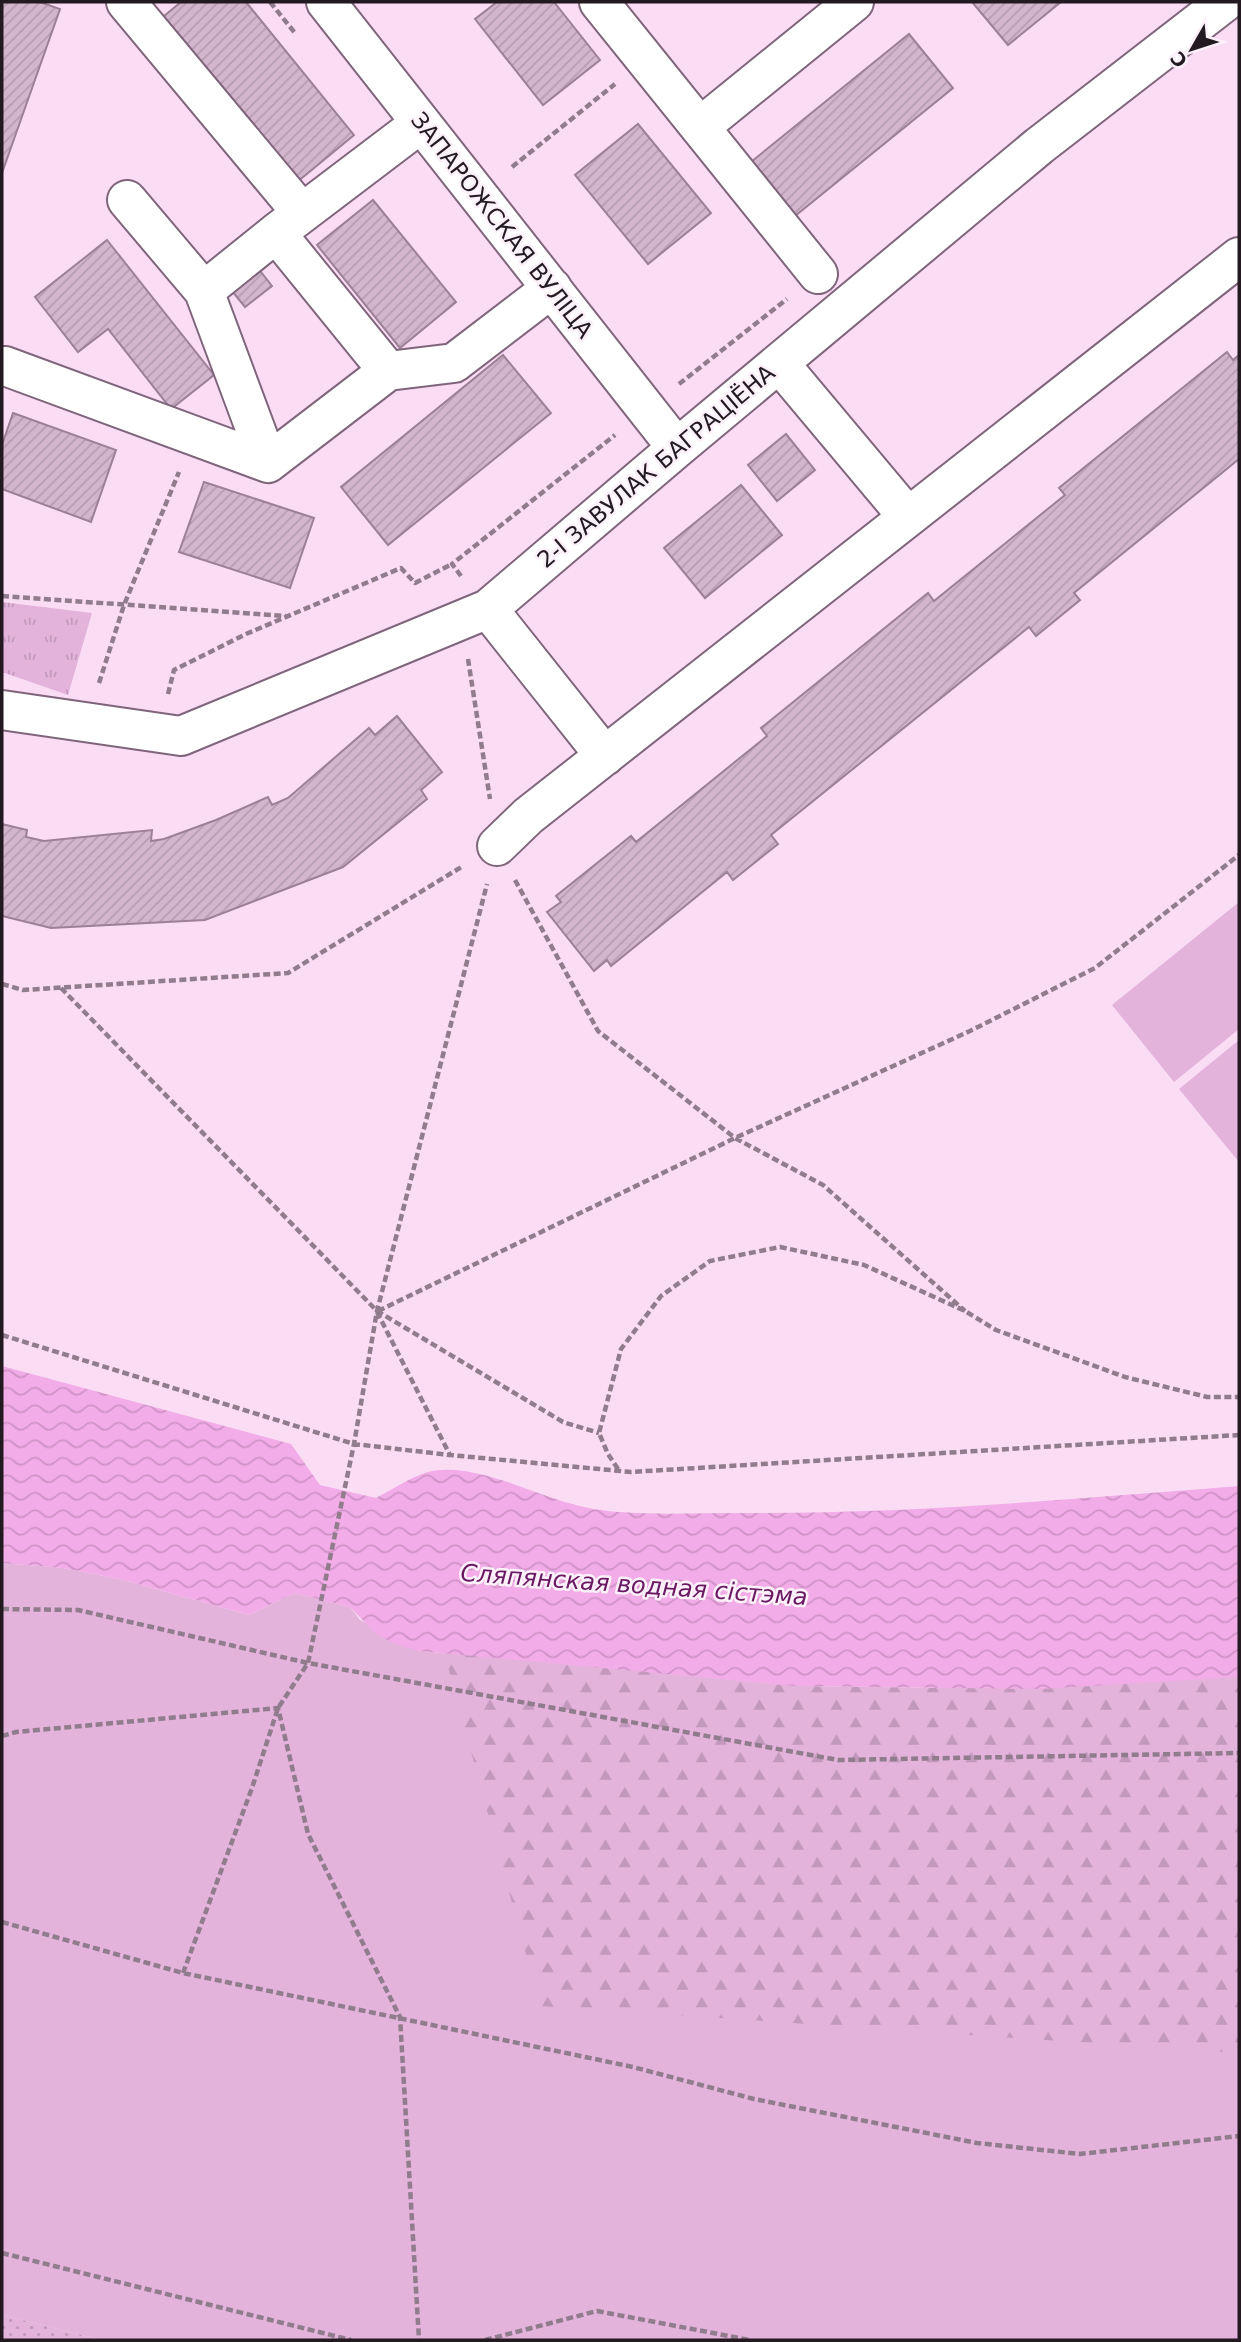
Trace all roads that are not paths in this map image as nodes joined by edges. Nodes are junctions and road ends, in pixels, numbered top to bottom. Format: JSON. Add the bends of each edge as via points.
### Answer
{"nodes":[{"id":1,"x":126,"y":2,"type":"edge"},
{"id":2,"x":326,"y":2,"type":"edge"},
{"id":3,"x":599,"y":2,"type":"edge"},
{"id":4,"x":854,"y":2,"type":"edge"},
{"id":5,"x":1224,"y":2,"type":"edge"},
{"id":6,"x":421,"y":123,"type":"junction"},
{"id":7,"x":700,"y":127,"type":"junction"},
{"id":8,"x":127,"y":200,"type":"dead end"},
{"id":9,"x":289,"y":223,"type":"junction"},
{"id":10,"x":1239,"y":257,"type":"edge"},
{"id":11,"x":818,"y":274,"type":"dead end"},
{"id":12,"x":551,"y":288,"type":"junction"},
{"id":13,"x":204,"y":291,"type":"junction"},
{"id":14,"x":779,"y":363,"type":"junction"},
{"id":15,"x":5,"y":366,"type":"dead end"},
{"id":16,"x":388,"y":371,"type":"junction"},
{"id":17,"x":677,"y":448,"type":"junction"},
{"id":18,"x":268,"y":463,"type":"junction"},
{"id":19,"x":908,"y":517,"type":"junction"},
{"id":20,"x":488,"y":609,"type":"junction"},
{"id":21,"x":2,"y":710,"type":"edge"},
{"id":22,"x":605,"y":755,"type":"junction"},
{"id":23,"x":497,"y":846,"type":"road end"}],
"edges":[{"from":1,"to":9,"type":"street"},
{"from":2,"to":6,"type":"street","name":"ЗАПАРОЖСКАЯ ВУЛІЦА"},
{"from":3,"to":7,"type":"street"},
{"from":4,"to":7,"type":"street"},
{"from":5,"to":14,"type":"street","name":"2-І ЗАВУЛАК БАГРАЦІЁНА","via":[[1039,146]]},
{"from":6,"to":9,"type":"street"},
{"from":6,"to":12,"type":"street","name":"ЗАПАРОЖСКАЯ ВУЛІЦА"},
{"from":7,"to":11,"type":"street"},
{"from":8,"to":13,"type":"street"},
{"from":9,"to":13,"type":"street"},
{"from":9,"to":16,"type":"street"},
{"from":10,"to":19,"type":"street"},
{"from":12,"to":16,"type":"street","via":[[454,363]]},
{"from":12,"to":17,"type":"street","name":"ЗАПАРОЖСКАЯ ВУЛІЦА"},
{"from":13,"to":18,"type":"street"},
{"from":14,"to":17,"type":"street","name":"2-І ЗАВУЛАК БАГРАЦІЁНА"},
{"from":14,"to":19,"type":"street"},
{"from":15,"to":18,"type":"street"},
{"from":16,"to":18,"type":"street"},
{"from":17,"to":20,"type":"street","name":"2-І ЗАВУЛАК БАГРАЦІЁНА"},
{"from":19,"to":22,"type":"street"},
{"from":20,"to":21,"type":"street","name":"2-І ЗАВУЛАК БАГРАЦІЁНА","via":[[181,736]]},
{"from":20,"to":22,"type":"street"},
{"from":22,"to":23,"type":"street"}]}
